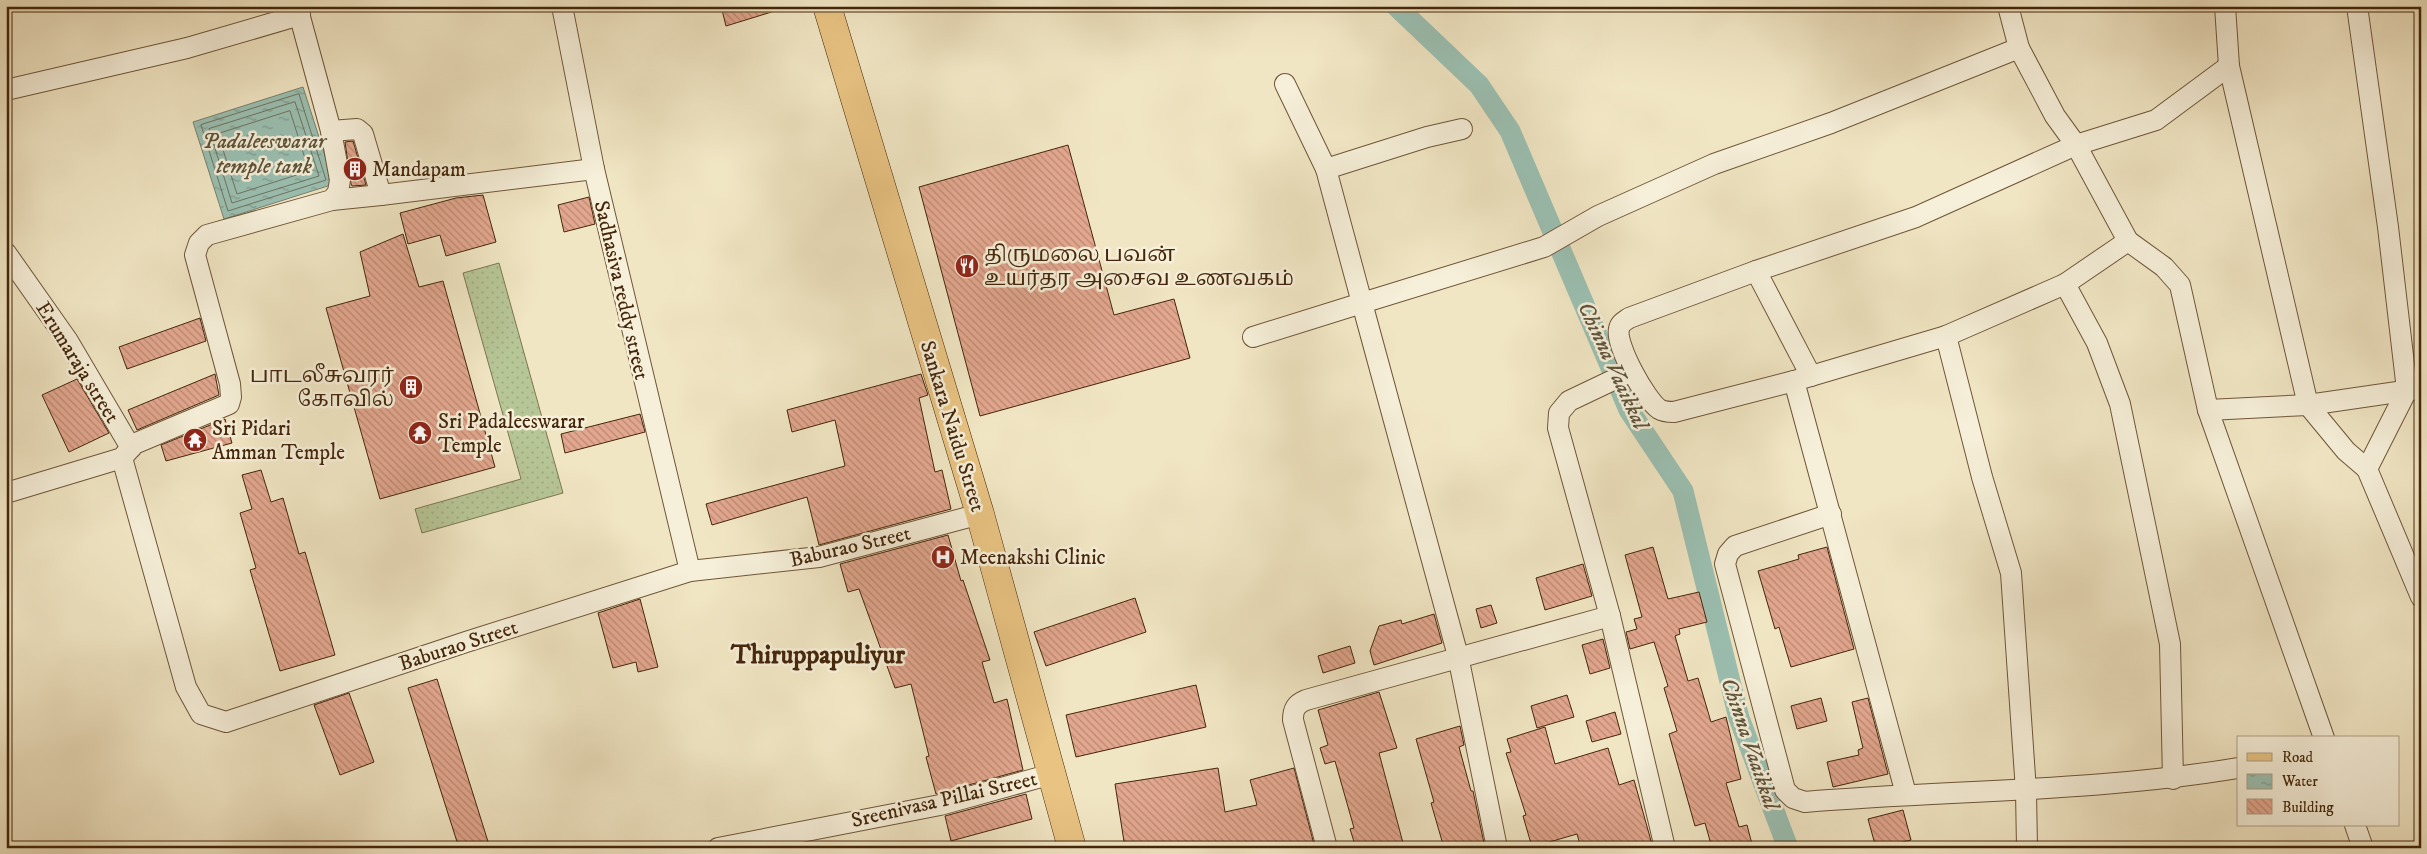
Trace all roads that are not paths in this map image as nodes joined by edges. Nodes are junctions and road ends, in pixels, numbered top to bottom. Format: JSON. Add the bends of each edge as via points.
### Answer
{"nodes":[{"id":1,"x":562,"y":6,"type":"edge"},
{"id":2,"x":827,"y":6,"type":"edge"},
{"id":3,"x":2008,"y":6,"type":"edge"},
{"id":4,"x":2225,"y":6,"type":"edge"},
{"id":5,"x":2357,"y":6,"type":"edge"},
{"id":6,"x":298,"y":11,"type":"edge"},
{"id":7,"x":2018,"y":48,"type":"junction"},
{"id":8,"x":2229,"y":66,"type":"junction"},
{"id":9,"x":1285,"y":84,"type":"dead end"},
{"id":10,"x":6,"y":90,"type":"edge"},
{"id":11,"x":1462,"y":129,"type":"dead end"},
{"id":12,"x":331,"y":131,"type":"junction"},
{"id":13,"x":2076,"y":145,"type":"junction"},
{"id":14,"x":594,"y":169,"type":"junction"},
{"id":15,"x":1326,"y":169,"type":"junction"},
{"id":16,"x":381,"y":195,"type":"junction"},
{"id":17,"x":332,"y":200,"type":"junction"},
{"id":18,"x":2128,"y":242,"type":"junction"},
{"id":19,"x":6,"y":253,"type":"edge"},
{"id":20,"x":1756,"y":271,"type":"junction"},
{"id":21,"x":2064,"y":284,"type":"junction"},
{"id":22,"x":1362,"y":303,"type":"junction"},
{"id":23,"x":1946,"y":336,"type":"junction"},
{"id":24,"x":1253,"y":337,"type":"dead end"},
{"id":25,"x":1628,"y":373,"type":"junction"},
{"id":26,"x":1803,"y":378,"type":"junction"},
{"id":27,"x":2414,"y":389,"type":"edge"},
{"id":28,"x":2308,"y":405,"type":"junction"},
{"id":29,"x":2208,"y":410,"type":"junction"},
{"id":30,"x":126,"y":453,"type":"junction"},
{"id":31,"x":2367,"y":469,"type":"junction"},
{"id":32,"x":6,"y":494,"type":"edge"},
{"id":33,"x":980,"y":514,"type":"junction"},
{"id":34,"x":1831,"y":514,"type":"junction"},
{"id":35,"x":690,"y":572,"type":"junction"},
{"id":36,"x":2421,"y":597,"type":"edge"},
{"id":37,"x":1610,"y":616,"type":"junction"},
{"id":38,"x":1458,"y":656,"type":"junction"},
{"id":39,"x":2323,"y":736,"type":"edge"},
{"id":40,"x":2237,"y":768,"type":"edge"},
{"id":41,"x":1052,"y":774,"type":"junction"},
{"id":42,"x":2173,"y":779,"type":"junction"},
{"id":43,"x":2026,"y":791,"type":"junction"},
{"id":44,"x":1906,"y":794,"type":"junction"},
{"id":45,"x":2355,"y":826,"type":"edge"},
{"id":46,"x":718,"y":848,"type":"edge"},
{"id":47,"x":1072,"y":848,"type":"edge"},
{"id":48,"x":1327,"y":848,"type":"edge"},
{"id":49,"x":1497,"y":848,"type":"edge"},
{"id":50,"x":1666,"y":848,"type":"edge"},
{"id":51,"x":2027,"y":848,"type":"edge"},
{"id":52,"x":2364,"y":848,"type":"edge"}],
"edges":[{"from":1,"to":14,"type":"street","name":"Sadhasiva reddy street"},
{"from":2,"to":33,"type":"main road","name":"Sankara Naidu Street"},
{"from":3,"to":7,"type":"street"},
{"from":4,"to":8,"type":"street"},
{"from":5,"to":27,"type":"street"},
{"from":6,"to":10,"type":"street","via":[[187,48]]},
{"from":6,"to":12,"type":"street"},
{"from":7,"to":13,"type":"street","via":[[2055,116]]},
{"from":7,"to":22,"type":"street","via":[[1830,123],[1714,164],[1598,216],[1544,247]]},
{"from":8,"to":13,"type":"street","via":[[2156,120]]},
{"from":8,"to":28,"type":"street"},
{"from":9,"to":15,"type":"street"},
{"from":11,"to":15,"type":"street"},
{"from":12,"to":16,"type":"street","via":[[357,129],[363,134]]},
{"from":12,"to":17,"type":"street","via":[[340,180],[338,192]]},
{"from":13,"to":18,"type":"street"},
{"from":13,"to":20,"type":"street","via":[[1916,217]]},
{"from":14,"to":16,"type":"street"},
{"from":14,"to":35,"type":"street","name":"Sadhasiva reddy street"},
{"from":15,"to":22,"type":"street"},
{"from":16,"to":17,"type":"street"},
{"from":17,"to":30,"type":"street","via":[[207,235],[199,243],[195,255],[231,397],[228,404],[134,444]]},
{"from":18,"to":21,"type":"street"},
{"from":18,"to":29,"type":"street","via":[[2164,267],[2180,286]]},
{"from":19,"to":30,"type":"street","name":"Erumaraja street","via":[[68,341]]},
{"from":20,"to":25,"type":"street","via":[[1622,322],[1618,328]]},
{"from":20,"to":26,"type":"street"},
{"from":21,"to":23,"type":"street"},
{"from":21,"to":42,"type":"street","via":[[2097,343],[2120,404],[2170,644]]},
{"from":22,"to":24,"type":"street"},
{"from":22,"to":38,"type":"street"},
{"from":23,"to":26,"type":"street"},
{"from":23,"to":43,"type":"street","via":[[1982,477],[2011,573]]},
{"from":25,"to":26,"type":"street","via":[[1659,409],[1666,412],[1693,408]]},
{"from":25,"to":37,"type":"street","via":[[1569,401],[1559,413],[1558,428]]},
{"from":26,"to":34,"type":"street"},
{"from":27,"to":28,"type":"street"},
{"from":27,"to":31,"type":"street"},
{"from":28,"to":29,"type":"street"},
{"from":28,"to":31,"type":"street","via":[[2346,451]]},
{"from":29,"to":39,"type":"street"},
{"from":30,"to":32,"type":"street"},
{"from":30,"to":35,"type":"street","name":"Baburao Street","via":[[186,687],[201,714],[226,722]]},
{"from":31,"to":36,"type":"street"},
{"from":33,"to":35,"type":"street","name":"Baburao Street","via":[[819,557]]},
{"from":33,"to":41,"type":"main road","name":"Sankara Naidu Street"},
{"from":34,"to":44,"type":"street"},
{"from":34,"to":44,"type":"street","via":[[1735,546],[1728,554],[1726,564],[1786,790],[1793,798],[1805,802]]},
{"from":37,"to":38,"type":"street"},
{"from":37,"to":50,"type":"street"},
{"from":38,"to":48,"type":"street","via":[[1306,700],[1293,710]]},
{"from":38,"to":49,"type":"street"},
{"from":40,"to":42,"type":"street"},
{"from":41,"to":46,"type":"street","name":"Sreenivasa Pillai Street","via":[[940,805]]},
{"from":41,"to":47,"type":"main road","name":"Sankara Naidu Street"},
{"from":42,"to":43,"type":"street"},
{"from":43,"to":44,"type":"street"},
{"from":43,"to":51,"type":"street"},
{"from":45,"to":52,"type":"street"}]}
